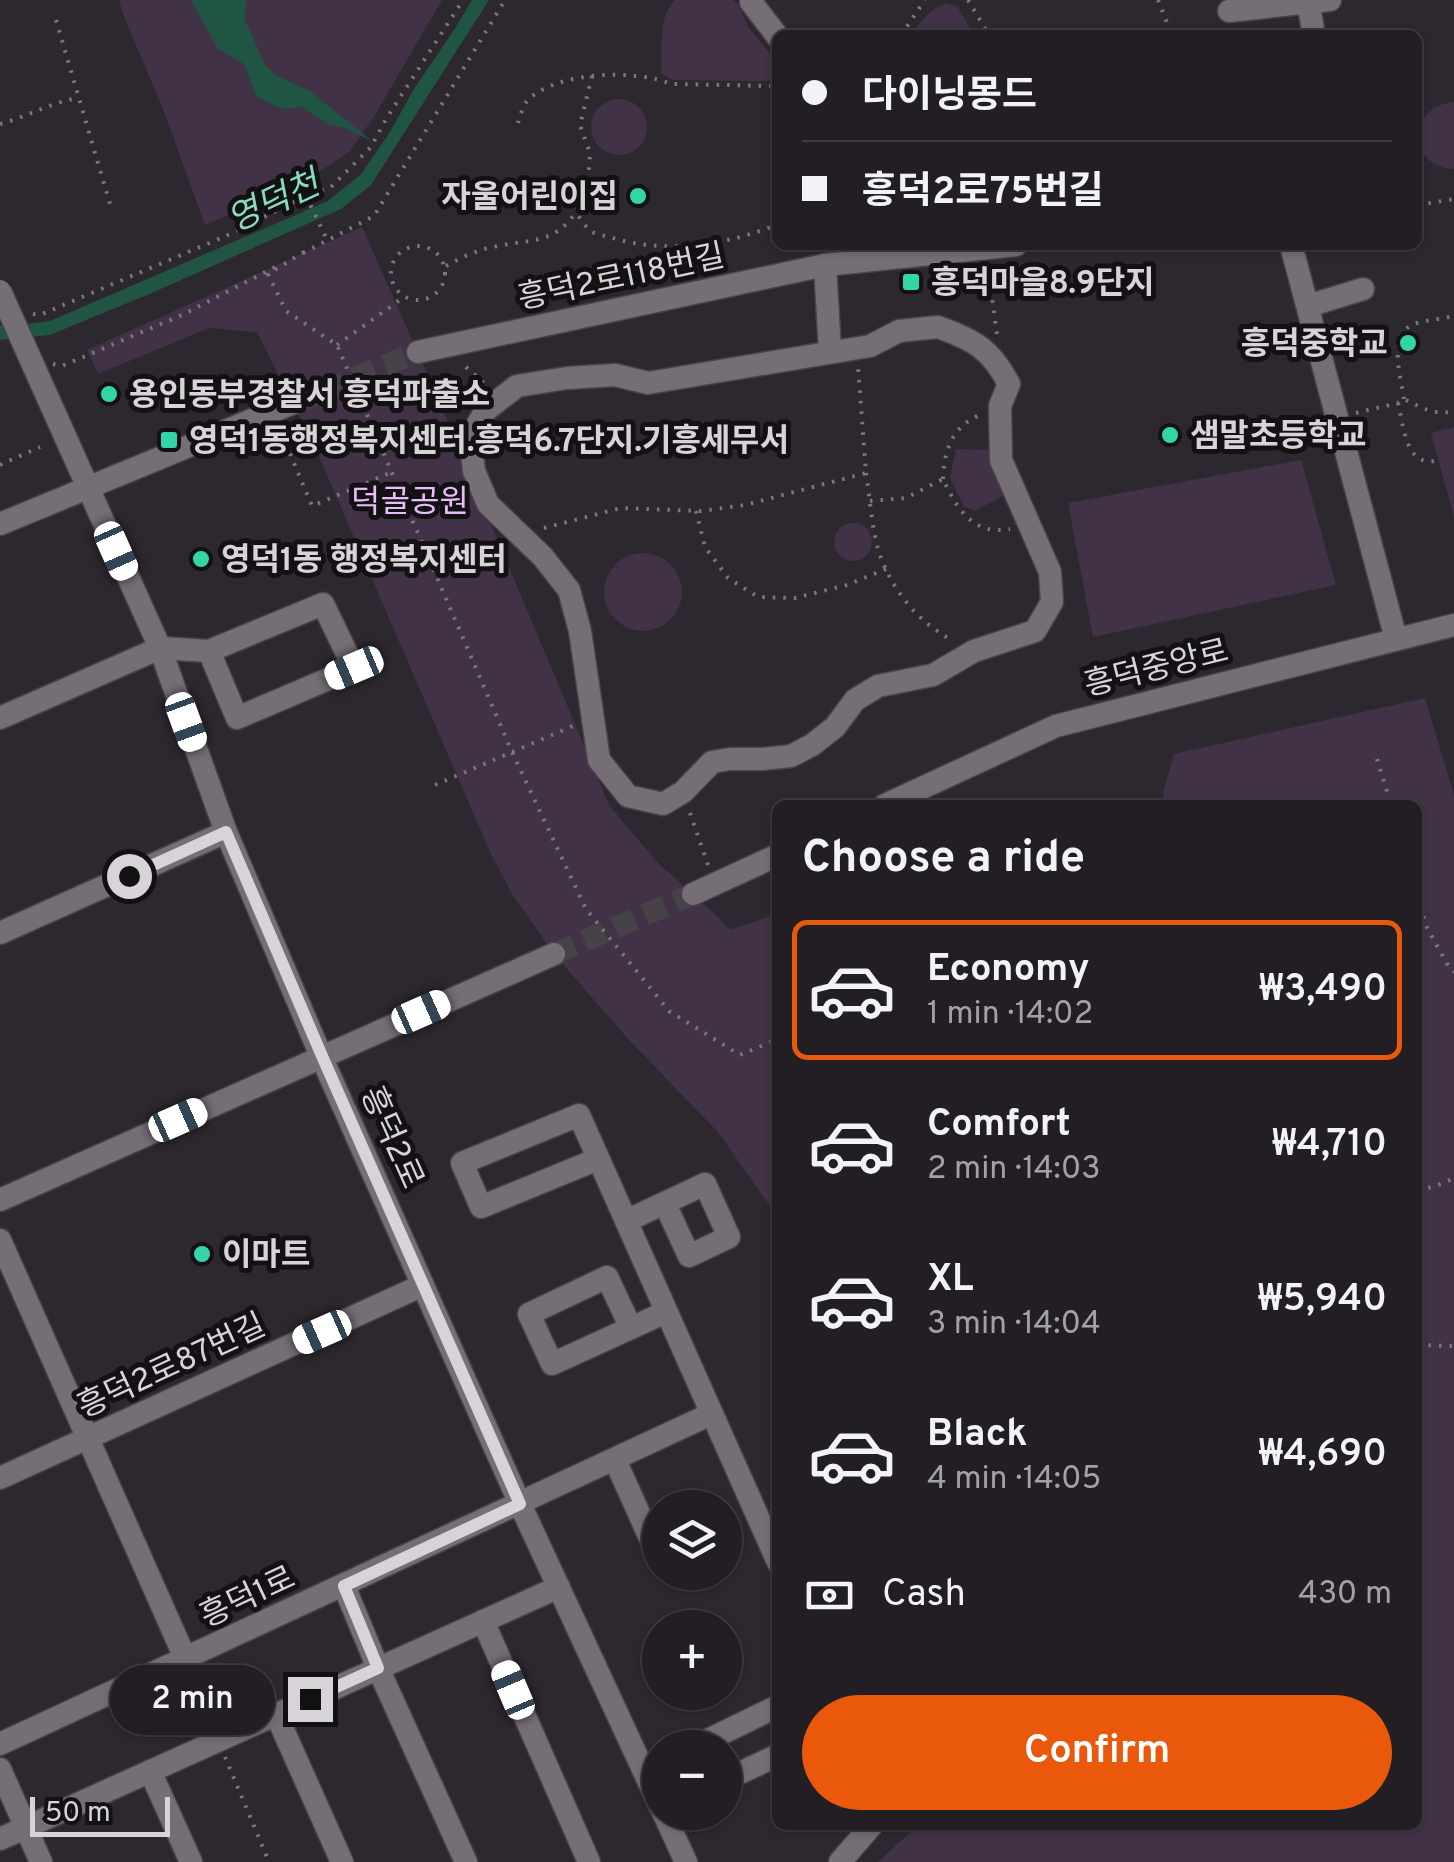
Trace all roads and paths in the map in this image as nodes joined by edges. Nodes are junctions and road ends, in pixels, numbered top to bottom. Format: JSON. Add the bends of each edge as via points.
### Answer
{"nodes":[{"id":1,"x":464,"y":0,"type":"edge"},
{"id":2,"x":505,"y":0,"type":"edge"},
{"id":3,"x":924,"y":0,"type":"edge"},
{"id":4,"x":968,"y":0,"type":"edge"},
{"id":5,"x":1158,"y":0,"type":"edge"},
{"id":6,"x":1319,"y":1,"type":"edge"},
{"id":7,"x":750,"y":2,"type":"edge"},
{"id":8,"x":1227,"y":5,"type":"edge"},
{"id":9,"x":56,"y":20,"type":"dead end"},
{"id":10,"x":772,"y":30,"type":"edge"},
{"id":11,"x":904,"y":30,"type":"edge"},
{"id":12,"x":985,"y":30,"type":"edge"},
{"id":13,"x":1170,"y":30,"type":"edge"},
{"id":14,"x":1234,"y":30,"type":"edge"},
{"id":15,"x":1315,"y":30,"type":"edge"},
{"id":16,"x":592,"y":76,"type":"junction"},
{"id":17,"x":772,"y":86,"type":"edge"},
{"id":18,"x":78,"y":98,"type":"junction"},
{"id":19,"x":518,"y":123,"type":"dead end"},
{"id":20,"x":0,"y":124,"type":"edge"},
{"id":21,"x":306,"y":196,"type":"junction"},
{"id":22,"x":1454,"y":199,"type":"edge"},
{"id":23,"x":110,"y":204,"type":"dead end"},
{"id":24,"x":1422,"y":205,"type":"edge"},
{"id":25,"x":576,"y":212,"type":"junction"},
{"id":26,"x":772,"y":226,"type":"edge"},
{"id":27,"x":326,"y":240,"type":"junction"},
{"id":28,"x":966,"y":250,"type":"edge"},
{"id":29,"x":984,"y":250,"type":"edge"},
{"id":30,"x":1292,"y":250,"type":"edge"},
{"id":31,"x":304,"y":252,"type":"junction"},
{"id":32,"x":824,"y":266,"type":"junction"},
{"id":33,"x":445,"y":267,"type":"junction"},
{"id":34,"x":1364,"y":290,"type":"dead end"},
{"id":35,"x":0,"y":291,"type":"edge"},
{"id":36,"x":404,"y":297,"type":"junction"},
{"id":37,"x":1308,"y":306,"type":"junction"},
{"id":38,"x":27,"y":314,"type":"dead end"},
{"id":39,"x":1454,"y":316,"type":"edge"},
{"id":40,"x":337,"y":345,"type":"junction"},
{"id":41,"x":856,"y":348,"type":"junction"},
{"id":42,"x":830,"y":351,"type":"junction"},
{"id":43,"x":418,"y":352,"type":"tunnel mouth"},
{"id":44,"x":46,"y":362,"type":"dead end"},
{"id":45,"x":998,"y":363,"type":"junction"},
{"id":46,"x":466,"y":367,"type":"dead end"},
{"id":47,"x":500,"y":400,"type":"junction"},
{"id":48,"x":1401,"y":400,"type":"junction"},
{"id":49,"x":293,"y":403,"type":"tunnel mouth"},
{"id":50,"x":1000,"y":406,"type":"junction"},
{"id":51,"x":1454,"y":411,"type":"edge"},
{"id":52,"x":1337,"y":418,"type":"junction"},
{"id":53,"x":286,"y":444,"type":"dead end"},
{"id":54,"x":40,"y":447,"type":"dead end"},
{"id":55,"x":1441,"y":459,"type":"dead end"},
{"id":56,"x":0,"y":465,"type":"edge"},
{"id":57,"x":392,"y":472,"type":"junction"},
{"id":58,"x":866,"y":472,"type":"junction"},
{"id":59,"x":943,"y":479,"type":"junction"},
{"id":60,"x":88,"y":486,"type":"junction"},
{"id":61,"x":870,"y":501,"type":"junction"},
{"id":62,"x":696,"y":511,"type":"junction"},
{"id":63,"x":0,"y":524,"type":"edge"},
{"id":64,"x":1030,"y":526,"type":"junction"},
{"id":65,"x":520,"y":535,"type":"junction"},
{"id":66,"x":886,"y":569,"type":"junction"},
{"id":67,"x":1454,"y":625,"type":"edge"},
{"id":68,"x":1396,"y":639,"type":"junction"},
{"id":69,"x":160,"y":648,"type":"junction"},
{"id":70,"x":208,"y":651,"type":"junction"},
{"id":71,"x":974,"y":651,"type":"junction"},
{"id":72,"x":0,"y":718,"type":"edge"},
{"id":73,"x":592,"y":718,"type":"junction"},
{"id":74,"x":512,"y":752,"type":"junction"},
{"id":75,"x":1377,"y":759,"type":"dead end"},
{"id":76,"x":435,"y":785,"type":"dead end"},
{"id":77,"x":684,"y":792,"type":"junction"},
{"id":78,"x":896,"y":800,"type":"edge"},
{"id":79,"x":1389,"y":800,"type":"edge"},
{"id":80,"x":226,"y":832,"type":"junction"},
{"id":81,"x":772,"y":858,"type":"edge"},
{"id":82,"x":714,"y":884,"type":"junction"},
{"id":83,"x":693,"y":894,"type":"tunnel mouth"},
{"id":84,"x":1422,"y":911,"type":"edge"},
{"id":85,"x":0,"y":933,"type":"edge"},
{"id":86,"x":554,"y":954,"type":"tunnel mouth"},
{"id":87,"x":1454,"y":972,"type":"edge"},
{"id":88,"x":772,"y":1042,"type":"edge"},
{"id":89,"x":322,"y":1056,"type":"junction"},
{"id":90,"x":598,"y":1159,"type":"junction"},
{"id":91,"x":1454,"y":1178,"type":"edge"},
{"id":92,"x":1422,"y":1189,"type":"edge"},
{"id":93,"x":0,"y":1200,"type":"edge"},
{"id":94,"x":664,"y":1204,"type":"dead end"},
{"id":95,"x":626,"y":1222,"type":"junction"},
{"id":96,"x":0,"y":1240,"type":"edge"},
{"id":97,"x":423,"y":1286,"type":"junction"},
{"id":98,"x":666,"y":1312,"type":"junction"},
{"id":99,"x":631,"y":1328,"type":"junction"},
{"id":100,"x":1422,"y":1345,"type":"edge"},
{"id":101,"x":1454,"y":1346,"type":"edge"},
{"id":102,"x":712,"y":1414,"type":"junction"},
{"id":103,"x":88,"y":1439,"type":"junction"},
{"id":104,"x":615,"y":1460,"type":"junction"},
{"id":105,"x":0,"y":1478,"type":"edge"},
{"id":106,"x":520,"y":1504,"type":"junction"},
{"id":107,"x":642,"y":1520,"type":"edge"},
{"id":108,"x":772,"y":1549,"type":"edge"},
{"id":109,"x":344,"y":1586,"type":"junction"},
{"id":110,"x":559,"y":1587,"type":"junction"},
{"id":111,"x":483,"y":1621,"type":"junction"},
{"id":112,"x":186,"y":1660,"type":"junction"},
{"id":113,"x":378,"y":1668,"type":"junction"},
{"id":114,"x":772,"y":1709,"type":"edge"},
{"id":115,"x":276,"y":1714,"type":"junction"},
{"id":116,"x":729,"y":1730,"type":"edge"},
{"id":117,"x":0,"y":1744,"type":"edge"},
{"id":118,"x":772,"y":1758,"type":"edge"},
{"id":119,"x":642,"y":1766,"type":"edge"},
{"id":120,"x":0,"y":1769,"type":"edge"},
{"id":121,"x":150,"y":1771,"type":"junction"},
{"id":122,"x":742,"y":1772,"type":"edge"},
{"id":123,"x":26,"y":1827,"type":"junction"},
{"id":124,"x":672,"y":1830,"type":"edge"},
{"id":125,"x":868,"y":1830,"type":"edge"},
{"id":126,"x":0,"y":1839,"type":"edge"},
{"id":127,"x":41,"y":1862,"type":"edge"},
{"id":128,"x":191,"y":1862,"type":"edge"},
{"id":129,"x":342,"y":1862,"type":"edge"},
{"id":130,"x":466,"y":1862,"type":"edge"},
{"id":131,"x":589,"y":1862,"type":"edge"},
{"id":132,"x":686,"y":1862,"type":"edge"},
{"id":133,"x":840,"y":1862,"type":"edge"}],
"edges":[{"from":1,"to":21,"type":"path","via":[[371,147],[330,188]]},
{"from":2,"to":27,"type":"path","via":[[374,216]]},
{"from":3,"to":11,"type":"path"},
{"from":4,"to":12,"type":"path"},
{"from":5,"to":13,"type":"path"},
{"from":6,"to":8,"type":"street"},
{"from":6,"to":15,"type":"street"},
{"from":7,"to":10,"type":"street"},
{"from":8,"to":14,"type":"street"},
{"from":9,"to":18,"type":"path"},
{"from":16,"to":17,"type":"path"},
{"from":16,"to":19,"type":"path","via":[[554,84],[526,102]]},
{"from":16,"to":25,"type":"path","via":[[580,126],[590,153],[588,184]]},
{"from":18,"to":20,"type":"path"},
{"from":18,"to":23,"type":"path"},
{"from":21,"to":27,"type":"path"},
{"from":21,"to":38,"type":"path","via":[[228,235]]},
{"from":22,"to":24,"type":"path"},
{"from":25,"to":26,"type":"path","via":[[590,231],[646,246],[705,244]]},
{"from":25,"to":33,"type":"path","via":[[554,234],[463,256]]},
{"from":27,"to":31,"type":"path"},
{"from":28,"to":32,"type":"street","name":"흥덕2로118번길"},
{"from":29,"to":45,"type":"path"},
{"from":30,"to":37,"type":"street"},
{"from":31,"to":40,"type":"path","via":[[268,274],[286,311]]},
{"from":31,"to":44,"type":"path","via":[[182,315],[62,366]]},
{"from":32,"to":42,"type":"street"},
{"from":32,"to":43,"type":"street","name":"흥덕2로118번길"},
{"from":33,"to":36,"type":"path","via":[[443,285],[431,298]]},
{"from":33,"to":36,"type":"path","via":[[428,248],[402,251],[391,275]]},
{"from":34,"to":37,"type":"street"},
{"from":35,"to":60,"type":"street","name":"흥덕2로","bridge":true},
{"from":36,"to":40,"type":"path"},
{"from":37,"to":52,"type":"street"},
{"from":39,"to":48,"type":"path","via":[[1410,325],[1402,333]]},
{"from":40,"to":57,"type":"path"},
{"from":41,"to":42,"type":"street"},
{"from":41,"to":45,"type":"street","via":[[899,331],[938,327],[969,338]]},
{"from":41,"to":58,"type":"path"},
{"from":42,"to":47,"type":"street","via":[[648,383],[615,375],[567,378],[516,386]]},
{"from":45,"to":50,"type":"street","via":[[1009,384]]},
{"from":46,"to":47,"type":"path"},
{"from":47,"to":65,"type":"street","via":[[470,438],[474,471],[488,504]]},
{"from":48,"to":51,"type":"path","via":[[1426,411]]},
{"from":48,"to":52,"type":"path"},
{"from":48,"to":55,"type":"path","via":[[1413,455],[1430,463]]},
{"from":49,"to":60,"type":"street"},
{"from":50,"to":59,"type":"path","via":[[972,418],[950,439]]},
{"from":50,"to":64,"type":"street","via":[[1001,460]]},
{"from":52,"to":68,"type":"street"},
{"from":53,"to":57,"type":"path","via":[[312,506]]},
{"from":54,"to":56,"type":"path"},
{"from":57,"to":74,"type":"path"},
{"from":58,"to":61,"type":"path"},
{"from":58,"to":62,"type":"path","via":[[746,505]]},
{"from":59,"to":61,"type":"path","via":[[906,498]]},
{"from":59,"to":64,"type":"path","via":[[956,507],[974,522],[996,532]]},
{"from":60,"to":63,"type":"street"},
{"from":60,"to":69,"type":"street","name":"흥덕2로"},
{"from":61,"to":66,"type":"path"},
{"from":62,"to":65,"type":"path","via":[[621,508]]},
{"from":62,"to":66,"type":"path","via":[[704,547],[728,578],[758,598],[796,598]]},
{"from":64,"to":71,"type":"street","via":[[1050,572],[1052,602],[1035,631]]},
{"from":65,"to":73,"type":"street","via":[[569,590]]},
{"from":66,"to":71,"type":"path","via":[[920,618]]},
{"from":67,"to":68,"type":"street","name":"흥덕중앙로"},
{"from":68,"to":78,"type":"street","name":"흥덕중앙로","via":[[1056,726]]},
{"from":69,"to":70,"type":"street"},
{"from":69,"to":72,"type":"street"},
{"from":69,"to":80,"type":"street","name":"흥덕2로"},
{"from":70,"to":70,"type":"street","via":[[324,604],[354,668],[237,718]]},
{"from":71,"to":77,"type":"street","via":[[933,675],[878,686],[791,756],[712,762]]},
{"from":73,"to":74,"type":"path"},
{"from":73,"to":77,"type":"street","via":[[599,760],[628,796],[662,804]]},
{"from":74,"to":76,"type":"path"},
{"from":74,"to":88,"type":"path","via":[[586,908],[669,1011],[740,1055]]},
{"from":75,"to":79,"type":"path"},
{"from":77,"to":82,"type":"path"},
{"from":80,"to":85,"type":"street"},
{"from":80,"to":89,"type":"street","name":"흥덕2로"},
{"from":81,"to":82,"type":"street"},
{"from":82,"to":83,"type":"street"},
{"from":84,"to":87,"type":"path"},
{"from":86,"to":89,"type":"street"},
{"from":89,"to":93,"type":"street"},
{"from":89,"to":97,"type":"street","name":"흥덕2로"},
{"from":90,"to":90,"type":"street","via":[[481,1207],[462,1164],[579,1115]]},
{"from":90,"to":95,"type":"street"},
{"from":91,"to":92,"type":"path"},
{"from":94,"to":95,"type":"street"},
{"from":95,"to":98,"type":"street"},
{"from":96,"to":103,"type":"street"},
{"from":97,"to":103,"type":"street","name":"흥덕2로87번길"},
{"from":97,"to":106,"type":"street","name":"흥덕2로"},
{"from":98,"to":99,"type":"street"},
{"from":98,"to":102,"type":"street"},
{"from":99,"to":99,"type":"street","via":[[552,1364],[529,1314],[607,1277]]},
{"from":100,"to":101,"type":"path"},
{"from":102,"to":104,"type":"street","name":"흥덕1로"},
{"from":102,"to":108,"type":"street"},
{"from":103,"to":105,"type":"street","name":"흥덕2로87번길"},
{"from":103,"to":112,"type":"street"},
{"from":104,"to":106,"type":"street","name":"흥덕1로"},
{"from":104,"to":107,"type":"street"},
{"from":106,"to":109,"type":"street","name":"흥덕1로"},
{"from":106,"to":110,"type":"street","name":"흥덕2로"},
{"from":109,"to":112,"type":"street","name":"흥덕1로"},
{"from":109,"to":113,"type":"street"},
{"from":110,"to":111,"type":"street"},
{"from":110,"to":119,"type":"street","name":"흥덕2로"},
{"from":111,"to":113,"type":"street"},
{"from":111,"to":131,"type":"street"},
{"from":112,"to":117,"type":"street","name":"흥덕1로"},
{"from":113,"to":115,"type":"street"},
{"from":113,"to":130,"type":"street"},
{"from":114,"to":116,"type":"street"},
{"from":115,"to":121,"type":"street"},
{"from":115,"to":129,"type":"street"},
{"from":118,"to":122,"type":"street"},
{"from":120,"to":123,"type":"street"},
{"from":121,"to":123,"type":"street"},
{"from":121,"to":128,"type":"street"},
{"from":123,"to":126,"type":"street"},
{"from":123,"to":127,"type":"street"},
{"from":124,"to":132,"type":"street","name":"흥덕2로"},
{"from":125,"to":133,"type":"street"}]}
